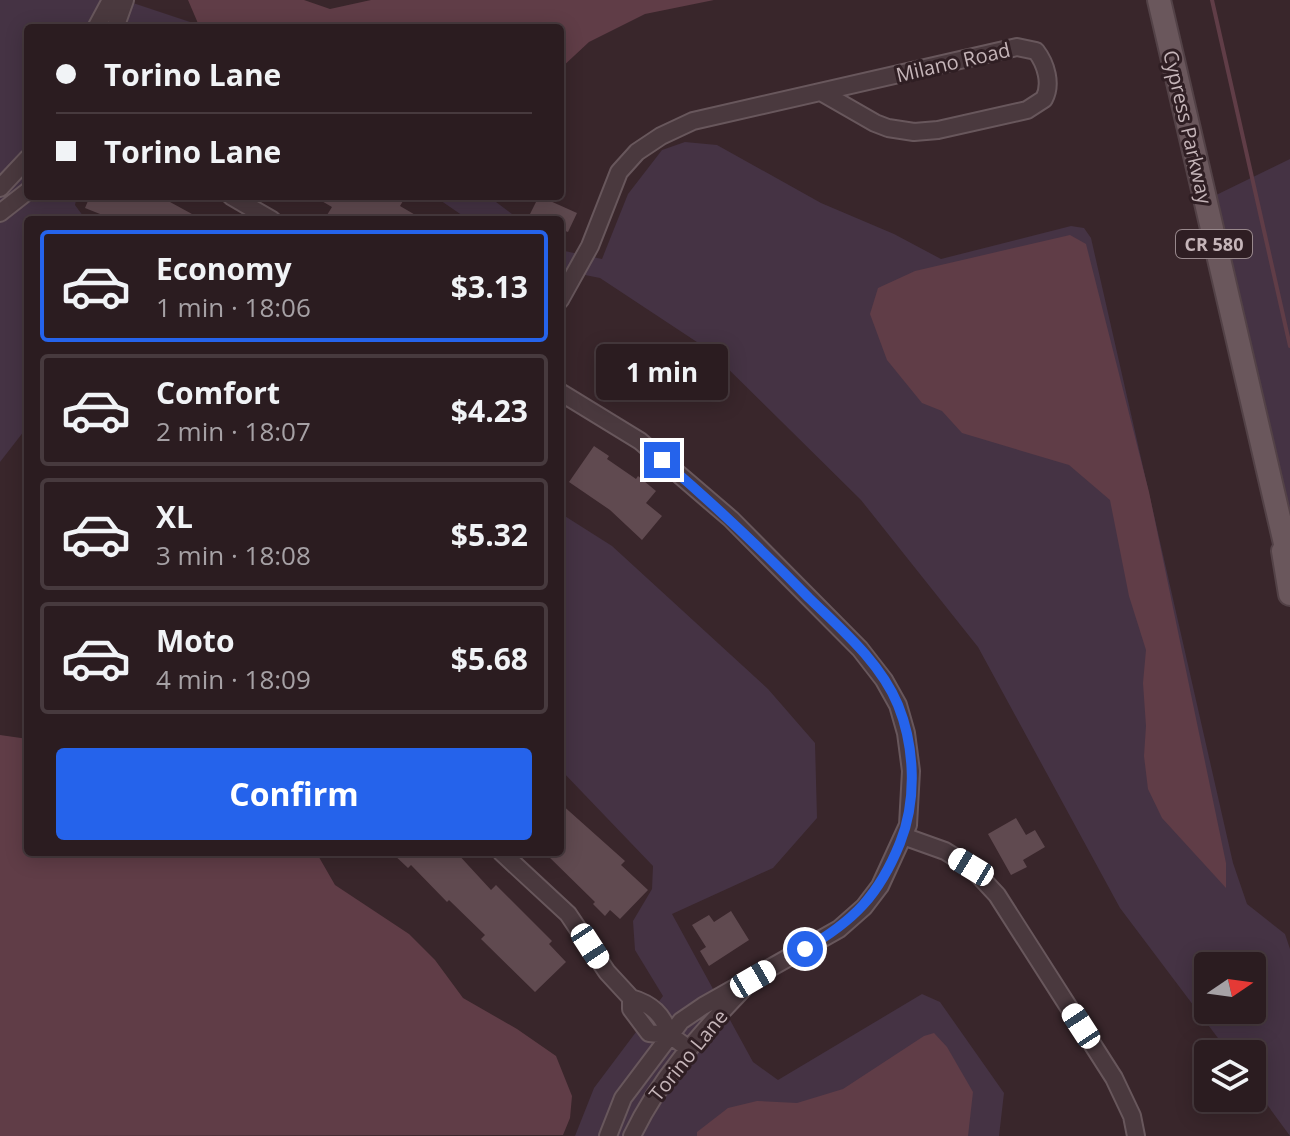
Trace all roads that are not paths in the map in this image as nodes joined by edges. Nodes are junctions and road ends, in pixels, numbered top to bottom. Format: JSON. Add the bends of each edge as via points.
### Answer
{"nodes":[{"id":1,"x":111,"y":0,"type":"edge"},
{"id":2,"x":125,"y":0,"type":"edge"},
{"id":3,"x":1159,"y":0,"type":"edge"},
{"id":4,"x":98,"y":24,"type":"edge"},
{"id":5,"x":116,"y":24,"type":"edge"},
{"id":6,"x":821,"y":92,"type":"junction"},
{"id":7,"x":24,"y":162,"type":"edge"},
{"id":8,"x":0,"y":188,"type":"edge"},
{"id":9,"x":24,"y":194,"type":"edge"},
{"id":10,"x":238,"y":200,"type":"edge"},
{"id":11,"x":0,"y":213,"type":"edge"},
{"id":12,"x":265,"y":216,"type":"edge"},
{"id":13,"x":564,"y":293,"type":"edge"},
{"id":14,"x":564,"y":394,"type":"edge"},
{"id":15,"x":1271,"y":487,"type":"junction"},
{"id":16,"x":1290,"y":565,"type":"edge"},
{"id":17,"x":1290,"y":594,"type":"edge"},
{"id":18,"x":903,"y":836,"type":"junction"},
{"id":19,"x":505,"y":856,"type":"edge"},
{"id":20,"x":753,"y":979,"type":"junction"},
{"id":21,"x":670,"y":1035,"type":"junction"},
{"id":22,"x":689,"y":1049,"type":"junction"},
{"id":23,"x":608,"y":1136,"type":"edge"},
{"id":24,"x":632,"y":1136,"type":"edge"},
{"id":25,"x":1136,"y":1136,"type":"edge"}],
"edges":[{"from":1,"to":4,"type":"street"},
{"from":2,"to":5,"type":"street"},
{"from":3,"to":15,"type":"main road","name":"Cypress Parkway","number":"CR 580"},
{"from":6,"to":6,"type":"street","name":"Milano Road","via":[[888,128],[926,132],[1027,110],[1044,99],[1048,83],[1040,57],[1023,46]]},
{"from":6,"to":13,"type":"street","name":"Milano Road","via":[[693,121],[637,152],[619,172],[590,246]]},
{"from":7,"to":8,"type":"street"},
{"from":9,"to":11,"type":"street"},
{"from":10,"to":12,"type":"street"},
{"from":14,"to":18,"type":"street","name":"Torino Lane","via":[[640,441],[731,519],[876,669],[898,705],[906,733],[911,798]]},
{"from":15,"to":16,"type":"main road","name":"Cypress Parkway","number":"CR 580"},
{"from":15,"to":17,"type":"main road","name":"Cypress Parkway","number":"CR 580"},
{"from":18,"to":20,"type":"street","name":"Torino Lane","via":[[864,907],[839,929]]},
{"from":18,"to":25,"type":"street","via":[[971,867],[997,895],[1114,1078]]},
{"from":19,"to":21,"type":"street","via":[[568,914],[631,998],[664,1017]]},
{"from":20,"to":21,"type":"street","name":"Torino Lane","via":[[703,1006]]},
{"from":20,"to":22,"type":"street","name":"Torino Lane"},
{"from":21,"to":22,"type":"street"},
{"from":21,"to":23,"type":"street","name":"Torino Lane","via":[[623,1098]]},
{"from":22,"to":24,"type":"street","name":"Torino Lane"}]}
